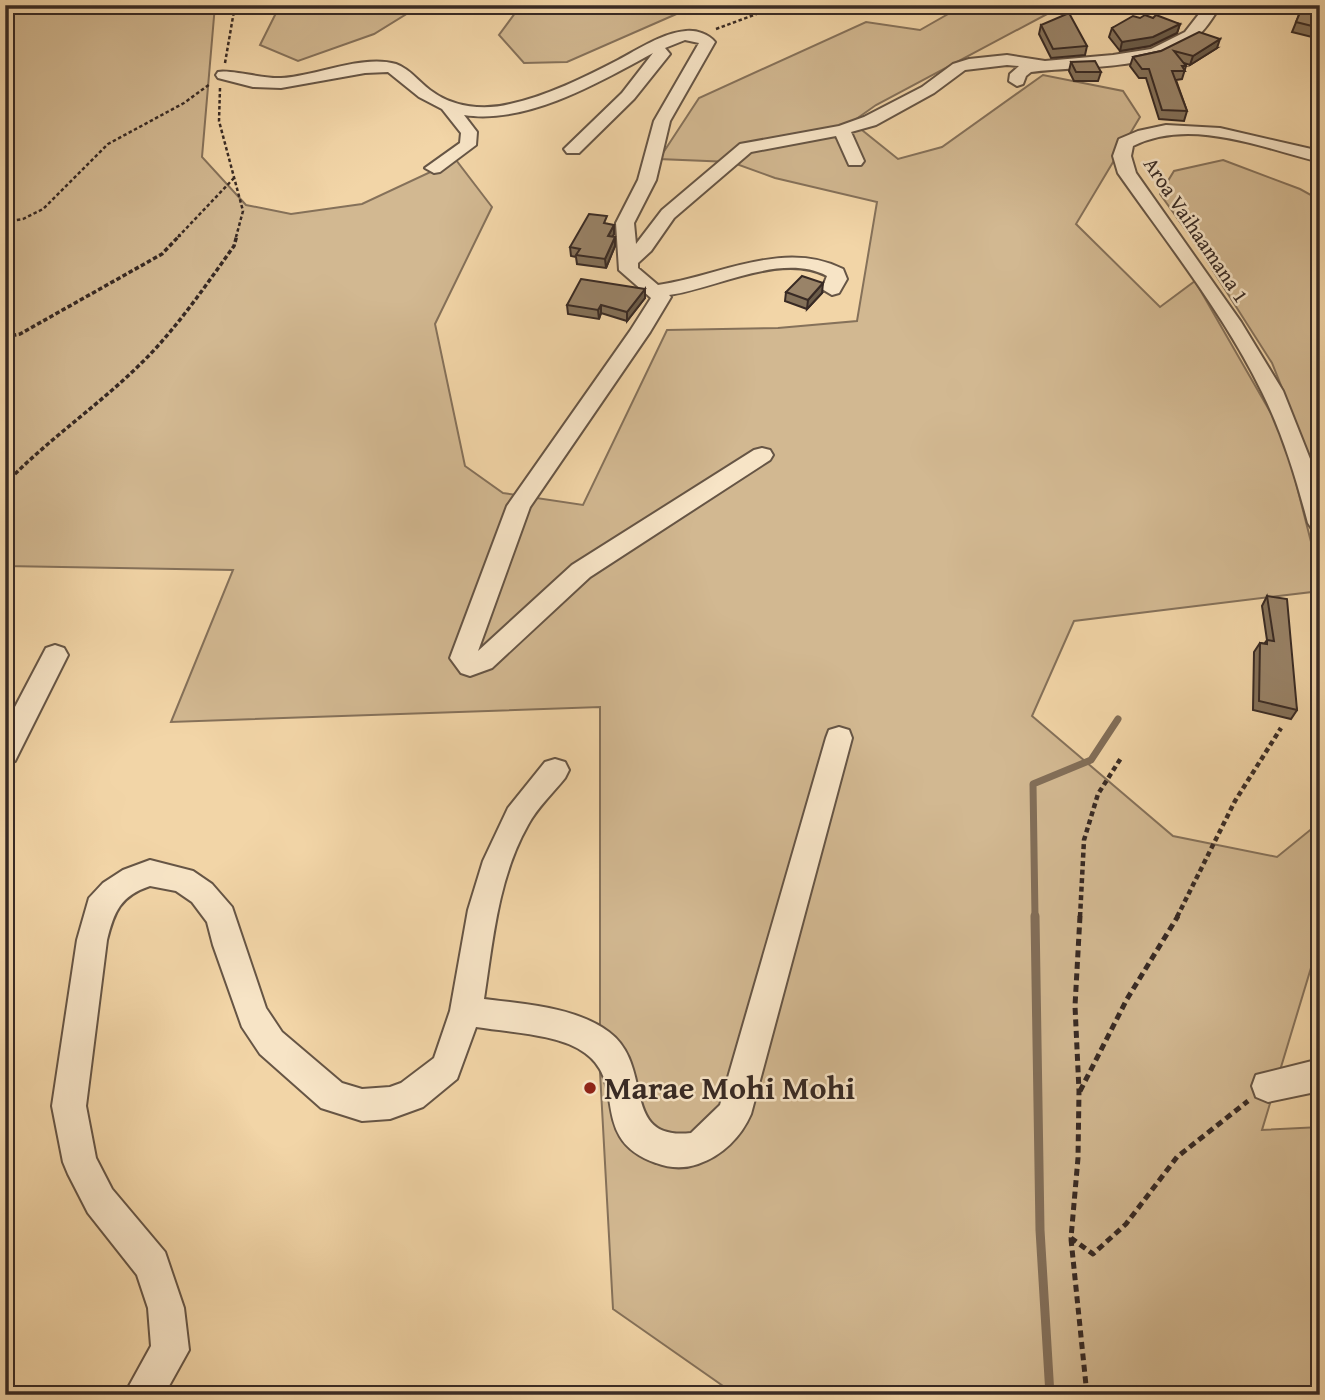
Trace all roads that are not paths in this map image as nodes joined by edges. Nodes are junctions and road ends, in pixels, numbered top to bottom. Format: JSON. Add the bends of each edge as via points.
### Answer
{"nodes":[{"id":1,"x":1214,"y":5,"type":"edge"},
{"id":2,"x":657,"y":48,"type":"junction"},
{"id":3,"x":1043,"y":65,"type":"junction"},
{"id":4,"x":219,"y":78,"type":"road end"},
{"id":5,"x":1017,"y":81,"type":"dead end"},
{"id":6,"x":449,"y":108,"type":"junction"},
{"id":7,"x":842,"y":130,"type":"junction"},
{"id":8,"x":573,"y":149,"type":"dead end"},
{"id":9,"x":1320,"y":157,"type":"edge"},
{"id":10,"x":855,"y":161,"type":"dead end"},
{"id":11,"x":434,"y":168,"type":"dead end"},
{"id":12,"x":625,"y":227,"type":"junction"},
{"id":13,"x":605,"y":231,"type":"edge"},
{"id":14,"x":627,"y":263,"type":"junction"},
{"id":15,"x":832,"y":289,"type":"dead end"},
{"id":16,"x":656,"y":291,"type":"junction"},
{"id":17,"x":762,"y":455,"type":"dead end"},
{"id":18,"x":1320,"y":523,"type":"edge"},
{"id":19,"x":55,"y":655,"type":"dead end"},
{"id":20,"x":839,"y":738,"type":"dead end"},
{"id":21,"x":5,"y":753,"type":"edge"},
{"id":22,"x":555,"y":770,"type":"dead end"},
{"id":23,"x":466,"y":1011,"type":"junction"},
{"id":24,"x":1320,"y":1075,"type":"edge"},
{"id":25,"x":1268,"y":1086,"type":"road end"},
{"id":26,"x":143,"y":1395,"type":"edge"}],
"edges":[{"from":1,"to":3,"type":"street","via":[[1190,34],[1172,47],[1152,54]]},
{"from":2,"to":6,"type":"street","via":[[525,106],[482,112]]},
{"from":2,"to":8,"type":"street","via":[[662,54],[647,76]]},
{"from":2,"to":12,"type":"street","via":[[684,35],[707,41],[662,121],[647,180]]},
{"from":3,"to":5,"type":"street","via":[[1027,68]]},
{"from":3,"to":7,"type":"street","via":[[993,60],[958,67],[928,90],[870,121]]},
{"from":4,"to":6,"type":"street","via":[[278,85],[367,67],[391,68]]},
{"from":6,"to":11,"type":"street","via":[[469,132],[468,145]]},
{"from":7,"to":10,"type":"street"},
{"from":7,"to":14,"type":"street","via":[[746,148],[668,214]]},
{"from":9,"to":18,"type":"street","name":"Aroa Vaihaamana 1","via":[[1236,135],[1159,130],[1136,135],[1125,143],[1122,156],[1127,173],[1264,375],[1308,479]]},
{"from":12,"to":13,"type":"street"},
{"from":12,"to":14,"type":"street"},
{"from":14,"to":16,"type":"street","via":[[629,270]]},
{"from":15,"to":16,"type":"street","via":[[836,273],[819,263],[807,263],[746,268],[691,287]]},
{"from":16,"to":17,"type":"street","via":[[661,297],[657,306],[519,506],[463,658],[470,666],[483,661],[581,571]]},
{"from":19,"to":21,"type":"street"},
{"from":20,"to":23,"type":"street","via":[[734,1114],[698,1148],[673,1150],[648,1143],[633,1129],[616,1061],[594,1040],[546,1023]]},
{"from":22,"to":23,"type":"street","via":[[518,816],[497,861],[483,910]]},
{"from":23,"to":26,"type":"street","via":[[446,1068],[411,1096],[362,1105],[333,1097],[271,1043],[253,1016],[221,916],[202,893],[183,880],[150,873],[113,892],[100,907],[69,1105],[80,1162],[100,1201],[152,1265],[166,1308],[170,1350]]},
{"from":24,"to":25,"type":"street"}]}
